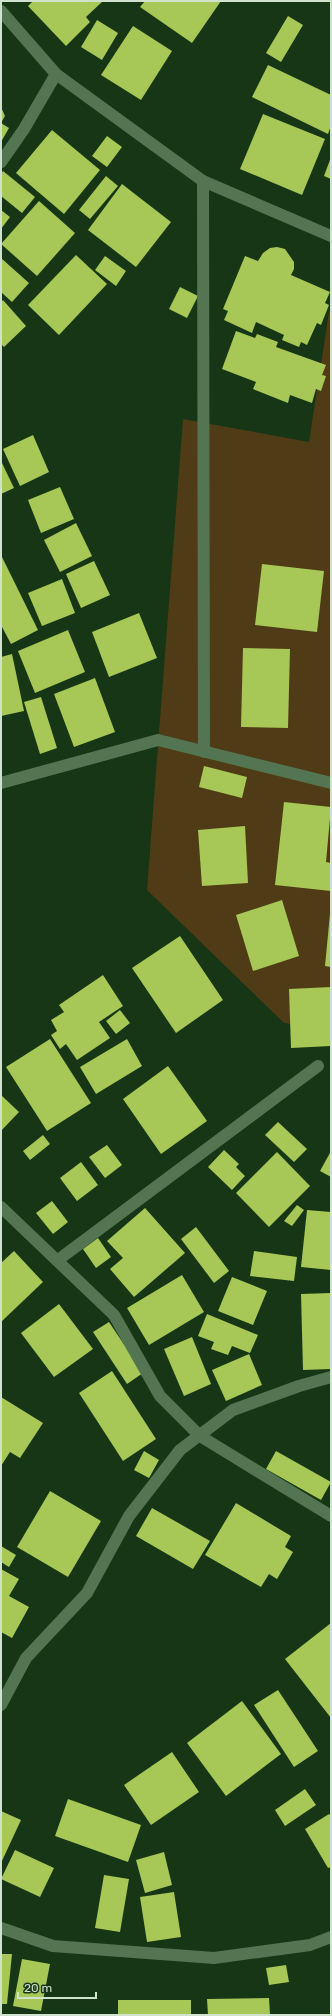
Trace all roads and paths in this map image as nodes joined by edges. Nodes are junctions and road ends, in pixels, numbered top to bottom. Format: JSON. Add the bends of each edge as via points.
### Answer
{"nodes":[{"id":1,"x":1,"y":11,"type":"edge"},
{"id":2,"x":56,"y":74,"type":"junction"},
{"id":3,"x":1,"y":162,"type":"edge"},
{"id":4,"x":203,"y":181,"type":"junction"},
{"id":5,"x":331,"y":236,"type":"edge"},
{"id":6,"x":204,"y":752,"type":"junction"},
{"id":7,"x":1,"y":783,"type":"edge"},
{"id":8,"x":331,"y":783,"type":"edge"},
{"id":9,"x":318,"y":1066,"type":"dead end"},
{"id":10,"x":1,"y":1207,"type":"edge"},
{"id":11,"x":58,"y":1260,"type":"junction"},
{"id":12,"x":331,"y":1377,"type":"edge"},
{"id":13,"x":200,"y":1436,"type":"junction"},
{"id":14,"x":331,"y":1516,"type":"edge"},
{"id":15,"x":1,"y":1706,"type":"edge"},
{"id":16,"x":1,"y":1928,"type":"edge"},
{"id":17,"x":331,"y":1937,"type":"edge"}],
"edges":[{"from":1,"to":2,"type":"street"},
{"from":2,"to":3,"type":"street","via":[[24,129]]},
{"from":2,"to":4,"type":"street"},
{"from":4,"to":5,"type":"street"},
{"from":4,"to":6,"type":"street"},
{"from":6,"to":7,"type":"street","via":[[158,740]]},
{"from":6,"to":8,"type":"street"},
{"from":9,"to":11,"type":"street"},
{"from":10,"to":11,"type":"street"},
{"from":11,"to":13,"type":"street","via":[[114,1315],[160,1396]]},
{"from":12,"to":13,"type":"street","via":[[233,1410]]},
{"from":13,"to":14,"type":"street"},
{"from":13,"to":15,"type":"street","via":[[180,1450],[129,1516],[88,1593],[26,1658]]},
{"from":16,"to":17,"type":"street","via":[[54,1946],[214,1958],[310,1945]]}]}
